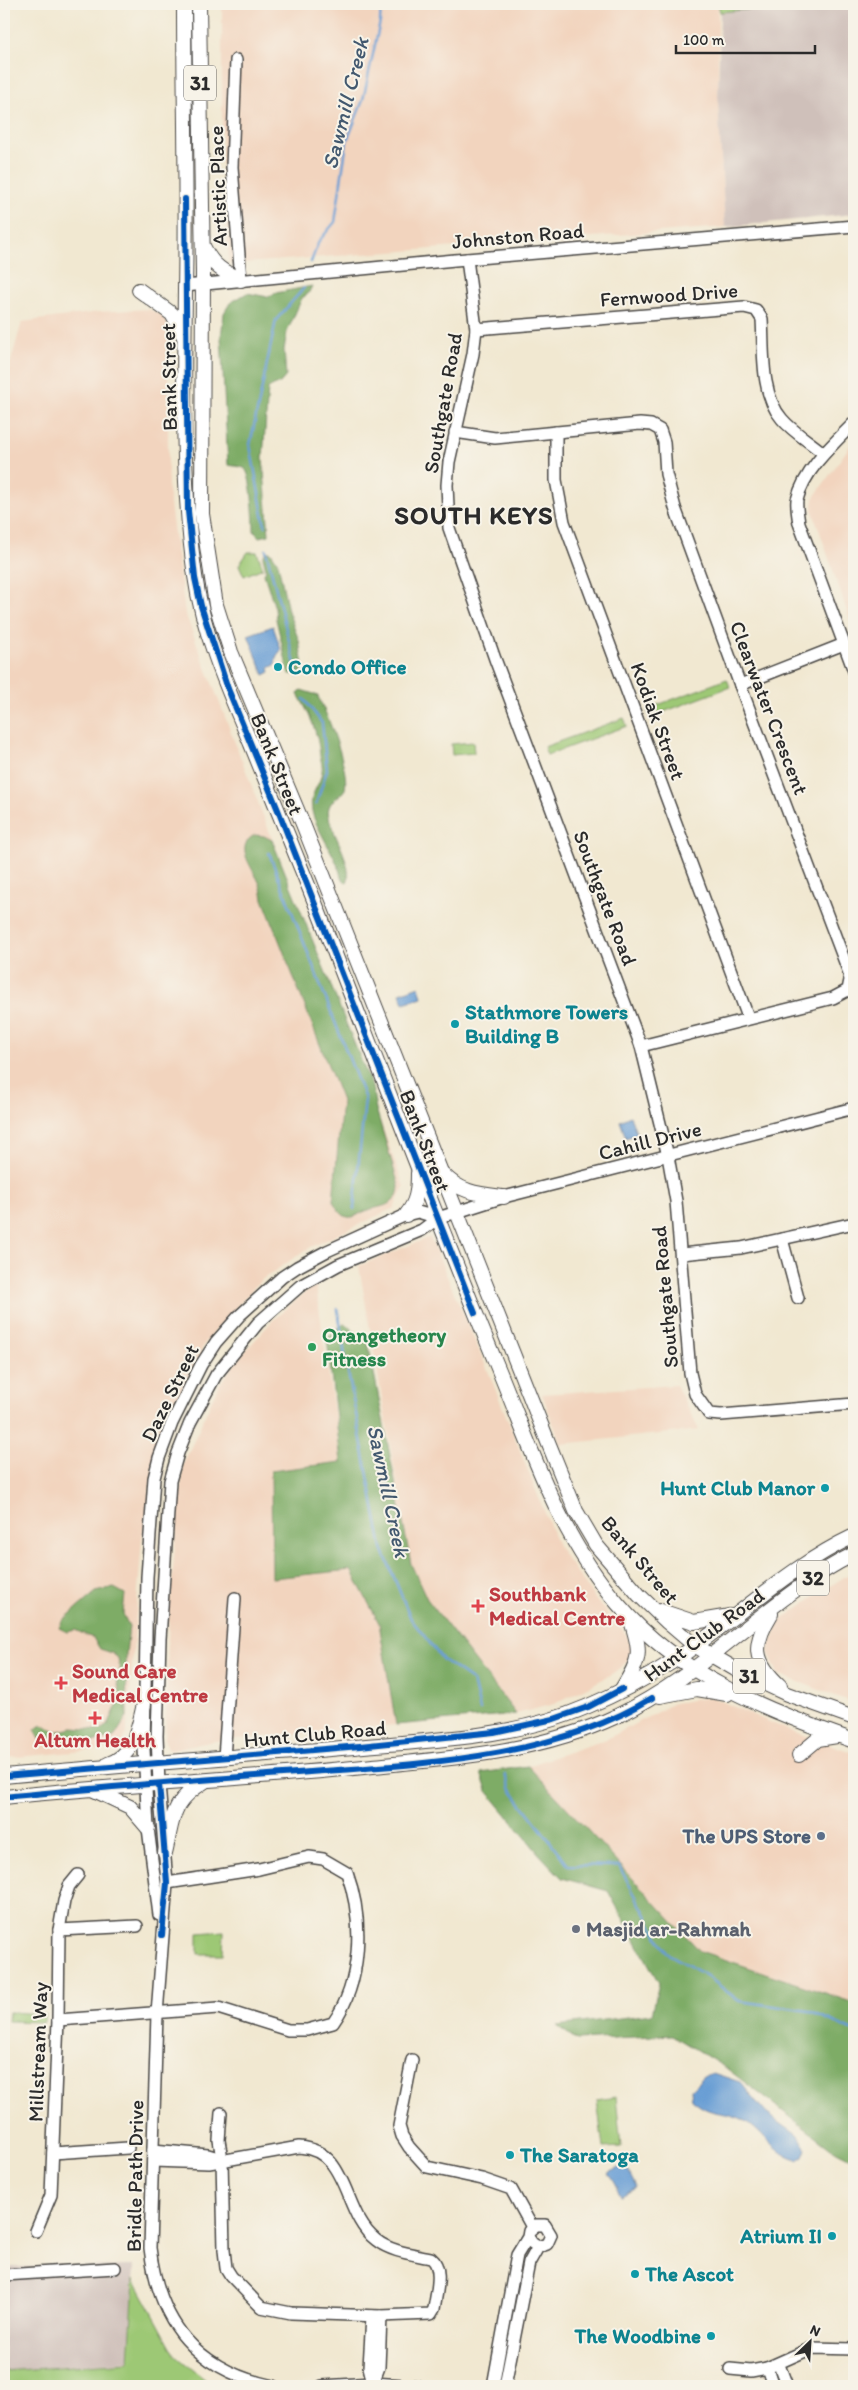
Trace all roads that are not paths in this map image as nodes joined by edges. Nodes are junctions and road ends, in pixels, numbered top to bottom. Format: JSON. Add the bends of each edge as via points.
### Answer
{"nodes":[{"id":1,"x":184,"y":4,"type":"edge"},
{"id":2,"x":199,"y":4,"type":"edge"},
{"id":3,"x":236,"y":60,"type":"dead end"},
{"id":4,"x":854,"y":226,"type":"edge"},
{"id":5,"x":203,"y":245,"type":"junction"},
{"id":6,"x":467,"y":259,"type":"junction"},
{"id":7,"x":241,"y":280,"type":"junction"},
{"id":8,"x":203,"y":284,"type":"junction"},
{"id":9,"x":186,"y":286,"type":"junction"},
{"id":10,"x":139,"y":290,"type":"dead end"},
{"id":11,"x":476,"y":329,"type":"junction"},
{"id":12,"x":184,"y":338,"type":"junction"},
{"id":13,"x":854,"y":422,"type":"edge"},
{"id":14,"x":455,"y":432,"type":"junction"},
{"id":15,"x":556,"y":432,"type":"junction"},
{"id":16,"x":823,"y":453,"type":"junction"},
{"id":17,"x":844,"y":644,"type":"junction"},
{"id":18,"x":854,"y":671,"type":"edge"},
{"id":19,"x":740,"y":685,"type":"junction"},
{"id":20,"x":294,"y":804,"type":"junction"},
{"id":21,"x":278,"y":810,"type":"junction"},
{"id":22,"x":748,"y":1017,"type":"junction"},
{"id":23,"x":641,"y":1046,"type":"junction"},
{"id":24,"x":854,"y":1108,"type":"edge"},
{"id":25,"x":668,"y":1156,"type":"junction"},
{"id":26,"x":417,"y":1165,"type":"junction"},
{"id":27,"x":438,"y":1167,"type":"junction"},
{"id":28,"x":504,"y":1197,"type":"junction"},
{"id":29,"x":456,"y":1212,"type":"junction"},
{"id":30,"x":406,"y":1215,"type":"junction"},
{"id":31,"x":438,"y":1218,"type":"junction"},
{"id":32,"x":854,"y":1223,"type":"edge"},
{"id":33,"x":353,"y":1238,"type":"junction"},
{"id":34,"x":782,"y":1240,"type":"junction"},
{"id":35,"x":681,"y":1254,"type":"junction"},
{"id":36,"x":362,"y":1255,"type":"junction"},
{"id":37,"x":798,"y":1298,"type":"dead end"},
{"id":38,"x":494,"y":1308,"type":"junction"},
{"id":39,"x":475,"y":1313,"type":"junction"},
{"id":40,"x":201,"y":1365,"type":"junction"},
{"id":41,"x":216,"y":1375,"type":"junction"},
{"id":42,"x":854,"y":1404,"type":"edge"},
{"id":43,"x":546,"y":1437,"type":"junction"},
{"id":44,"x":529,"y":1442,"type":"junction"},
{"id":45,"x":154,"y":1478,"type":"junction"},
{"id":46,"x":170,"y":1481,"type":"junction"},
{"id":47,"x":854,"y":1536,"type":"edge"},
{"id":48,"x":596,"y":1545,"type":"junction"},
{"id":49,"x":580,"y":1553,"type":"junction"},
{"id":50,"x":854,"y":1554,"type":"edge"},
{"id":51,"x":147,"y":1577,"type":"junction"},
{"id":52,"x":165,"y":1577,"type":"junction"},
{"id":53,"x":235,"y":1598,"type":"dead end"},
{"id":54,"x":650,"y":1606,"type":"junction"},
{"id":55,"x":775,"y":1607,"type":"junction"},
{"id":56,"x":733,"y":1616,"type":"junction"},
{"id":57,"x":630,"y":1618,"type":"junction"},
{"id":58,"x":694,"y":1645,"type":"junction"},
{"id":59,"x":712,"y":1655,"type":"junction"},
{"id":60,"x":677,"y":1658,"type":"junction"},
{"id":61,"x":693,"y":1670,"type":"junction"},
{"id":62,"x":622,"y":1689,"type":"junction"},
{"id":63,"x":787,"y":1694,"type":"junction"},
{"id":64,"x":739,"y":1696,"type":"junction"},
{"id":65,"x":652,"y":1698,"type":"junction"},
{"id":66,"x":814,"y":1703,"type":"junction"},
{"id":67,"x":144,"y":1704,"type":"junction"},
{"id":68,"x":854,"y":1718,"type":"edge"},
{"id":69,"x":540,"y":1722,"type":"junction"},
{"id":70,"x":806,"y":1723,"type":"junction"},
{"id":71,"x":840,"y":1736,"type":"junction"},
{"id":72,"x":854,"y":1741,"type":"edge"},
{"id":73,"x":544,"y":1742,"type":"junction"},
{"id":74,"x":799,"y":1755,"type":"dead end"},
{"id":75,"x":224,"y":1758,"type":"junction"},
{"id":76,"x":151,"y":1763,"type":"junction"},
{"id":77,"x":100,"y":1767,"type":"junction"},
{"id":78,"x":4,"y":1776,"type":"edge"},
{"id":79,"x":206,"y":1780,"type":"junction"},
{"id":80,"x":152,"y":1785,"type":"junction"},
{"id":81,"x":91,"y":1788,"type":"junction"},
{"id":82,"x":4,"y":1798,"type":"edge"},
{"id":83,"x":148,"y":1828,"type":"junction"},
{"id":84,"x":165,"y":1853,"type":"junction"},
{"id":85,"x":78,"y":1874,"type":"dead end"},
{"id":86,"x":167,"y":1883,"type":"junction"},
{"id":87,"x":137,"y":1926,"type":"dead end"},
{"id":88,"x":59,"y":1930,"type":"junction"},
{"id":89,"x":162,"y":1935,"type":"junction"},
{"id":90,"x":157,"y":2014,"type":"junction"},
{"id":91,"x":58,"y":2020,"type":"junction"},
{"id":92,"x":412,"y":2060,"type":"dead end"},
{"id":93,"x":221,"y":2113,"type":"dead end"},
{"id":94,"x":128,"y":2148,"type":"dead end"},
{"id":95,"x":53,"y":2153,"type":"junction"},
{"id":96,"x":153,"y":2156,"type":"junction"},
{"id":97,"x":222,"y":2159,"type":"junction"},
{"id":98,"x":36,"y":2231,"type":"dead end"},
{"id":99,"x":530,"y":2232,"type":"junction"},
{"id":100,"x":538,"y":2247,"type":"junction"},
{"id":101,"x":115,"y":2268,"type":"dead end"},
{"id":102,"x":4,"y":2275,"type":"edge"},
{"id":103,"x":376,"y":2316,"type":"junction"},
{"id":104,"x":854,"y":2349,"type":"edge"},
{"id":105,"x":779,"y":2364,"type":"junction"},
{"id":106,"x":767,"y":2368,"type":"junction"},
{"id":107,"x":730,"y":2369,"type":"dead end"},
{"id":108,"x":252,"y":2384,"type":"edge"},
{"id":109,"x":372,"y":2385,"type":"edge"},
{"id":110,"x":273,"y":2386,"type":"edge"},
{"id":111,"x":322,"y":2386,"type":"edge"},
{"id":112,"x":418,"y":2386,"type":"edge"},
{"id":113,"x":493,"y":2386,"type":"edge"},
{"id":114,"x":505,"y":2386,"type":"edge"},
{"id":115,"x":773,"y":2386,"type":"edge"},
{"id":116,"x":787,"y":2386,"type":"edge"}],
"edges":[{"from":1,"to":9,"type":"main road","name":"Bank Street","number":"31"},
{"from":2,"to":5,"type":"main road","name":"Bank Street","number":"31"},
{"from":3,"to":7,"type":"street","name":"Artistic Place","via":[[232,167]]},
{"from":4,"to":6,"type":"street","name":"Johnston Road"},
{"from":5,"to":7,"type":"main road","via":[[211,262]]},
{"from":5,"to":8,"type":"main road","name":"Bank Street","number":"31"},
{"from":6,"to":7,"type":"street","name":"Johnston Road"},
{"from":6,"to":11,"type":"street","name":"Southgate Road"},
{"from":7,"to":8,"type":"street","name":"Johnston Road"},
{"from":8,"to":9,"type":"street","name":"Johnston Road"},
{"from":8,"to":20,"type":"main road","name":"Bank Street","number":"31","via":[[202,514],[210,577],[231,652]]},
{"from":9,"to":12,"type":"main road","name":"Bank Street","number":"31"},
{"from":10,"to":12,"type":"main road","via":[[172,314]]},
{"from":11,"to":14,"type":"street","name":"Southgate Road"},
{"from":11,"to":16,"type":"street","name":"Fernwood Drive","via":[[744,307],[756,310],[762,319],[768,389],[776,410],[782,419]]},
{"from":12,"to":21,"type":"main road","name":"Bank Street","number":"31","via":[[188,510],[197,588],[219,666]]},
{"from":13,"to":16,"type":"street"},
{"from":14,"to":15,"type":"street","name":"Clearwater Crescent","via":[[494,438]]},
{"from":14,"to":23,"type":"street","name":"Southgate Road","via":[[447,484],[450,528]]},
{"from":15,"to":19,"type":"street","name":"Clearwater Crescent","via":[[640,424],[660,430],[669,488]]},
{"from":15,"to":22,"type":"street","name":"Kodiak Street","via":[[556,480],[564,522]]},
{"from":16,"to":17,"type":"street","via":[[799,494],[799,523]]},
{"from":17,"to":18,"type":"street"},
{"from":17,"to":19,"type":"street"},
{"from":19,"to":22,"type":"street","name":"Clearwater Crescent","via":[[850,980],[848,990],[833,998]]},
{"from":20,"to":21,"type":"main road"},
{"from":20,"to":27,"type":"main road","name":"Bank Street","number":"31"},
{"from":21,"to":26,"type":"main road","name":"Bank Street","number":"31"},
{"from":22,"to":23,"type":"street","name":"Clearwater Crescent"},
{"from":23,"to":25,"type":"street","name":"Southgate Road"},
{"from":24,"to":25,"type":"street","name":"Cahill Drive"},
{"from":25,"to":28,"type":"street","name":"Cahill Drive"},
{"from":25,"to":35,"type":"street","name":"Southgate Road"},
{"from":26,"to":30,"type":"main road","via":[[417,1194]]},
{"from":26,"to":31,"type":"main road","name":"Bank Street","number":"31"},
{"from":27,"to":28,"type":"main road","via":[[452,1184],[467,1192]]},
{"from":27,"to":29,"type":"main road","name":"Bank Street","number":"31"},
{"from":28,"to":29,"type":"street","name":"Cahill Drive"},
{"from":29,"to":31,"type":"street","name":"Daze Street"},
{"from":29,"to":38,"type":"main road","name":"Bank Street","number":"31"},
{"from":30,"to":31,"type":"street","name":"Daze Street","via":[[418,1212]]},
{"from":30,"to":33,"type":"street","name":"Daze Street"},
{"from":31,"to":36,"type":"street","name":"Daze Street","via":[[422,1230]]},
{"from":31,"to":39,"type":"main road","name":"Bank Street","number":"31"},
{"from":32,"to":34,"type":"street"},
{"from":33,"to":36,"type":"street"},
{"from":33,"to":40,"type":"street","name":"Daze Street","via":[[282,1278],[239,1316]]},
{"from":34,"to":35,"type":"street"},
{"from":34,"to":37,"type":"street"},
{"from":35,"to":42,"type":"street","name":"Southgate Road","via":[[690,1373],[695,1394],[709,1414]]},
{"from":36,"to":41,"type":"street","name":"Daze Street","via":[[300,1286],[258,1323]]},
{"from":38,"to":39,"type":"main road"},
{"from":38,"to":43,"type":"main road","name":"Bank Street","number":"31"},
{"from":39,"to":44,"type":"main road","name":"Bank Street","number":"31"},
{"from":40,"to":41,"type":"street"},
{"from":40,"to":45,"type":"street","name":"Daze Street","via":[[172,1423]]},
{"from":41,"to":46,"type":"street","name":"Daze Street","via":[[190,1423]]},
{"from":43,"to":44,"type":"main road"},
{"from":43,"to":48,"type":"main road","name":"Bank Street","number":"31","via":[[576,1511]]},
{"from":44,"to":49,"type":"main road","name":"Bank Street","number":"31","via":[[569,1536]]},
{"from":45,"to":46,"type":"street"},
{"from":45,"to":51,"type":"street","name":"Daze Street"},
{"from":46,"to":52,"type":"street","name":"Daze Street"},
{"from":47,"to":56,"type":"main road","name":"Hunt Club Road","number":"32","via":[[811,1560]]},
{"from":48,"to":49,"type":"main road"},
{"from":48,"to":54,"type":"main road","name":"Bank Street","number":"31"},
{"from":49,"to":57,"type":"main road","name":"Bank Street","number":"31"},
{"from":50,"to":55,"type":"main road","name":"Hunt Club Road","number":"32","via":[[817,1575]]},
{"from":51,"to":52,"type":"street"},
{"from":51,"to":67,"type":"street","name":"Daze Street"},
{"from":52,"to":76,"type":"street","name":"Daze Street"},
{"from":53,"to":75,"type":"street"},
{"from":54,"to":56,"type":"main road","via":[[694,1622]]},
{"from":54,"to":58,"type":"main road","name":"Bank Street","number":"31"},
{"from":55,"to":59,"type":"main road","name":"Hunt Club Road","number":"32"},
{"from":55,"to":63,"type":"main road","via":[[761,1633],[758,1656],[768,1675]]},
{"from":56,"to":58,"type":"main road","name":"Hunt Club Road","number":"32"},
{"from":57,"to":60,"type":"main road","name":"Bank Street","number":"31"},
{"from":57,"to":62,"type":"main road","via":[[639,1653],[634,1670]]},
{"from":58,"to":59,"type":"main road","name":"Bank Street","number":"31"},
{"from":58,"to":60,"type":"main road","name":"Hunt Club Road","number":"32"},
{"from":59,"to":61,"type":"main road","name":"Hunt Club Road","number":"32"},
{"from":59,"to":63,"type":"main road","name":"Bank Street","number":"31"},
{"from":60,"to":61,"type":"main road","name":"Bank Street","number":"31"},
{"from":60,"to":62,"type":"main road","name":"Hunt Club Road","number":"32"},
{"from":61,"to":64,"type":"main road","name":"Bank Street","number":"31"},
{"from":61,"to":65,"type":"main road","name":"Hunt Club Road","number":"32"},
{"from":62,"to":69,"type":"main road","name":"Hunt Club Road","number":"32","via":[[580,1710]]},
{"from":63,"to":66,"type":"main road","name":"Bank Street","number":"31"},
{"from":64,"to":65,"type":"main road","via":[[697,1689]]},
{"from":64,"to":70,"type":"main road","name":"Bank Street","number":"31"},
{"from":65,"to":73,"type":"main road","name":"Hunt Club Road","number":"32","via":[[599,1724]]},
{"from":66,"to":68,"type":"main road","name":"Bank Street","number":"31"},
{"from":66,"to":70,"type":"main road"},
{"from":67,"to":76,"type":"street","name":"Daze Street"},
{"from":67,"to":77,"type":"main road","via":[[130,1749],[118,1761]]},
{"from":69,"to":73,"type":"main road"},
{"from":69,"to":75,"type":"main road","name":"Hunt Club Road","number":"32","via":[[494,1732],[422,1741]]},
{"from":70,"to":71,"type":"main road","name":"Bank Street","number":"31"},
{"from":71,"to":72,"type":"main road","name":"Bank Street","number":"31"},
{"from":71,"to":74,"type":"main road","via":[[824,1736]]},
{"from":73,"to":79,"type":"main road","name":"Hunt Club Road","number":"32","via":[[431,1762]]},
{"from":75,"to":76,"type":"main road","name":"Hunt Club Road","number":"32"},
{"from":76,"to":77,"type":"main road","name":"Hunt Club Road","number":"32"},
{"from":76,"to":80,"type":"street","name":"Daze Street"},
{"from":77,"to":78,"type":"main road","name":"Hunt Club Road","number":"32"},
{"from":79,"to":80,"type":"main road","name":"Hunt Club Road","number":"32"},
{"from":79,"to":84,"type":"main road","via":[[180,1801]]},
{"from":80,"to":81,"type":"main road","name":"Hunt Club Road","number":"32"},
{"from":80,"to":83,"type":"street","name":"Bridle Path Drive"},
{"from":80,"to":84,"type":"street","name":"Bridle Path Drive"},
{"from":81,"to":82,"type":"main road","name":"Hunt Club Road","number":"32"},
{"from":81,"to":83,"type":"main road","via":[[130,1806]]},
{"from":83,"to":89,"type":"street","name":"Bridle Path Drive"},
{"from":84,"to":86,"type":"street","name":"Bridle Path Drive"},
{"from":85,"to":88,"type":"street","name":"Millstream Way","via":[[64,1902]]},
{"from":86,"to":89,"type":"street","name":"Bridle Path Drive"},
{"from":86,"to":90,"type":"street","via":[[259,1869],[298,1858],[323,1859],[347,1873],[359,1936],[350,1987],[332,2023],[296,2030],[218,2008]]},
{"from":87,"to":88,"type":"street"},
{"from":88,"to":91,"type":"street","name":"Millstream Way"},
{"from":89,"to":90,"type":"street","name":"Bridle Path Drive"},
{"from":90,"to":91,"type":"street"},
{"from":90,"to":96,"type":"street","name":"Bridle Path Drive"},
{"from":91,"to":95,"type":"street","name":"Millstream Way"},
{"from":92,"to":99,"type":"street","via":[[399,2126],[408,2147],[427,2167],[482,2178],[511,2189]]},
{"from":93,"to":97,"type":"street","via":[[219,2140]]},
{"from":94,"to":95,"type":"street"},
{"from":95,"to":98,"type":"street","name":"Millstream Way","via":[[51,2195]]},
{"from":96,"to":97,"type":"street","via":[[209,2163]]},
{"from":96,"to":108,"type":"street","name":"Bridle Path Drive","via":[[150,2248],[156,2286],[174,2326],[206,2358]]},
{"from":97,"to":103,"type":"street","via":[[226,2268],[261,2307],[286,2313]]},
{"from":97,"to":103,"type":"street","via":[[300,2147],[323,2152],[336,2169],[360,2224],[374,2239],[383,2246],[437,2262],[439,2269],[431,2314]]},
{"from":99,"to":100,"type":"street","via":[[532,2243]]},
{"from":99,"to":100,"type":"street","via":[[540,2224],[551,2231],[548,2244]]},
{"from":99,"to":113,"type":"street","via":[[517,2255]]},
{"from":100,"to":114,"type":"street","via":[[529,2263]]},
{"from":101,"to":102,"type":"street"},
{"from":103,"to":109,"type":"street","via":[[369,2366]]},
{"from":104,"to":105,"type":"street","via":[[812,2348]]},
{"from":105,"to":106,"type":"street"},
{"from":105,"to":116,"type":"street"},
{"from":106,"to":107,"type":"street","via":[[751,2372]]},
{"from":106,"to":115,"type":"street"},
{"from":108,"to":110,"type":"street","name":"Bridle Path Drive"},
{"from":109,"to":111,"type":"street"},
{"from":109,"to":112,"type":"street"}]}
